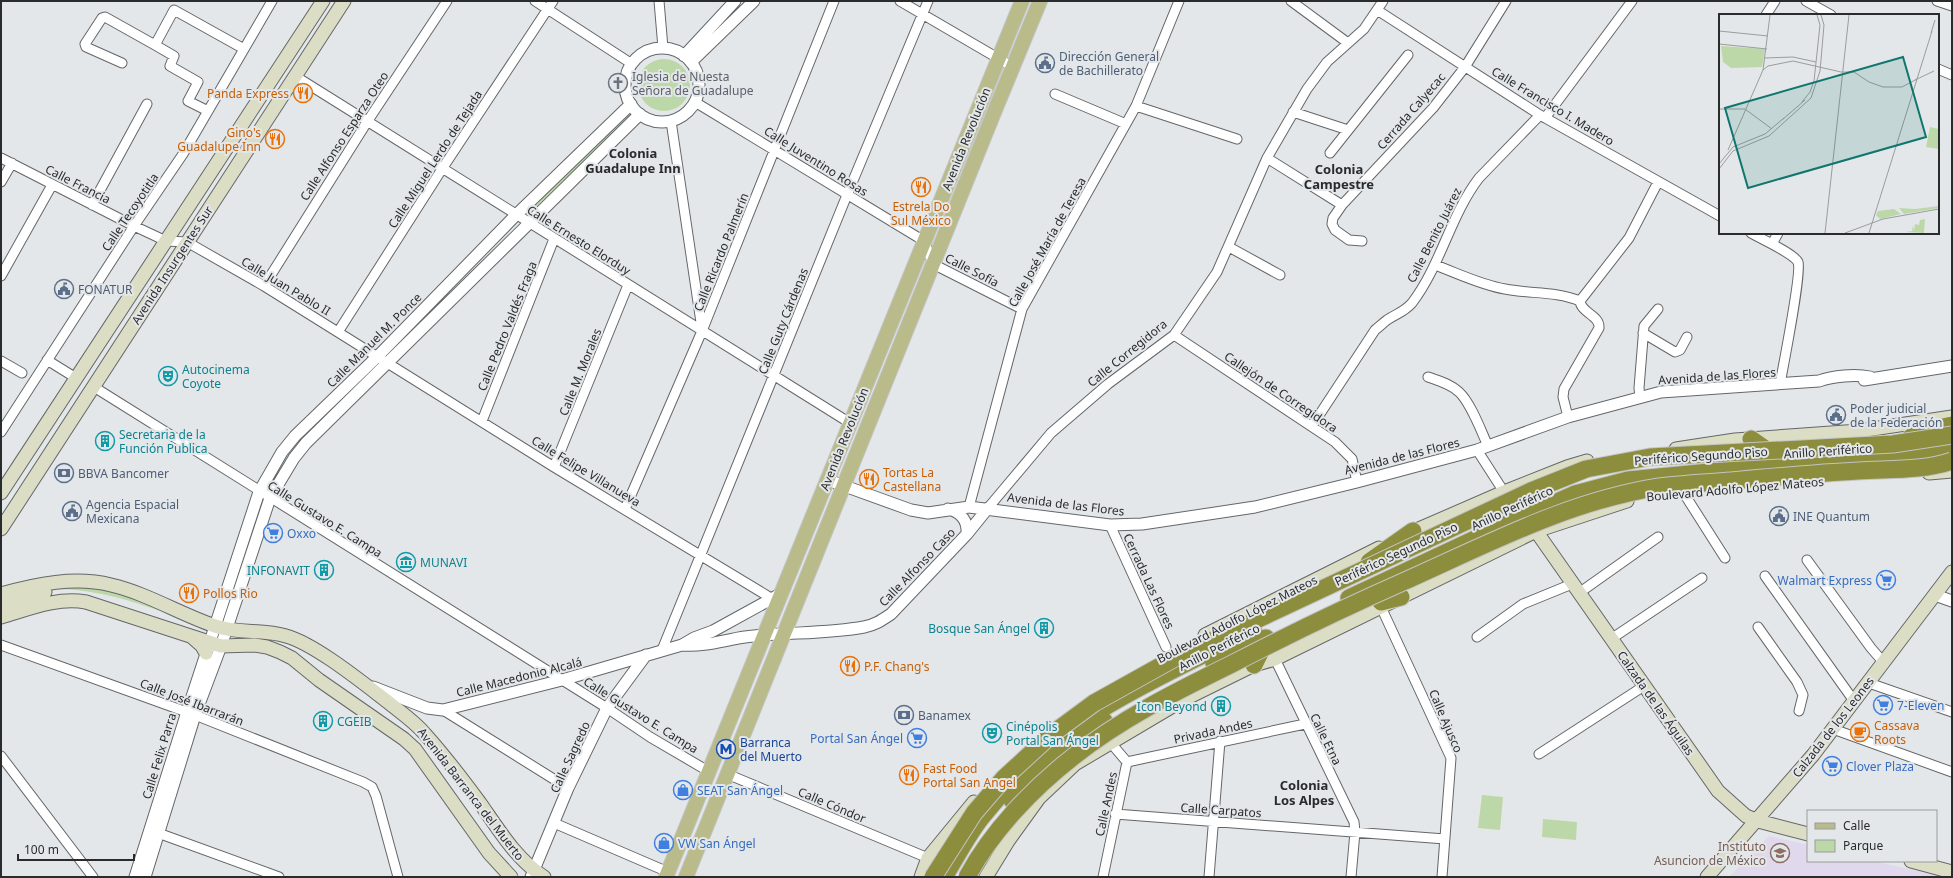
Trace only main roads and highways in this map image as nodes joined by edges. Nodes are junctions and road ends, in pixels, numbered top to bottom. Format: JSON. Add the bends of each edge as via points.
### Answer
{"nodes":[{"id":1,"x":323,"y":1,"type":"edge"},
{"id":2,"x":344,"y":1,"type":"edge"},
{"id":3,"x":1022,"y":1,"type":"edge"},
{"id":4,"x":1040,"y":1,"type":"edge"},
{"id":5,"x":1952,"y":417,"type":"edge"},
{"id":6,"x":1952,"y":426,"type":"edge"},
{"id":7,"x":1952,"y":434,"type":"edge"},
{"id":8,"x":1751,"y":439,"type":"junction"},
{"id":9,"x":1893,"y":444,"type":"junction"},
{"id":10,"x":1952,"y":446,"type":"edge"},
{"id":11,"x":1775,"y":455,"type":"junction"},
{"id":12,"x":1951,"y":464,"type":"edge"},
{"id":13,"x":1684,"y":473,"type":"junction"},
{"id":14,"x":1,"y":493,"type":"edge"},
{"id":15,"x":1661,"y":494,"type":"junction"},
{"id":16,"x":1,"y":529,"type":"edge"},
{"id":17,"x":1413,"y":531,"type":"junction"},
{"id":18,"x":1536,"y":531,"type":"junction"},
{"id":19,"x":1952,"y":572,"type":"edge"},
{"id":20,"x":77,"y":581,"type":"junction"},
{"id":21,"x":1948,"y":584,"type":"edge"},
{"id":22,"x":1,"y":594,"type":"edge"},
{"id":23,"x":1401,"y":597,"type":"joint"},
{"id":24,"x":1311,"y":601,"type":"junction"},
{"id":25,"x":1381,"y":604,"type":"junction"},
{"id":26,"x":2,"y":615,"type":"edge"},
{"id":27,"x":1268,"y":637,"type":"junction"},
{"id":28,"x":1254,"y":666,"type":"junction"},
{"id":29,"x":1111,"y":736,"type":"junction"},
{"id":30,"x":1008,"y":764,"type":"junction"},
{"id":31,"x":473,"y":794,"type":"junction"},
{"id":32,"x":1039,"y":798,"type":"junction"},
{"id":33,"x":1005,"y":800,"type":"junction"},
{"id":34,"x":457,"y":807,"type":"junction"},
{"id":35,"x":1758,"y":821,"type":"junction"},
{"id":36,"x":1807,"y":834,"type":"edge"},
{"id":37,"x":1915,"y":862,"type":"edge"},
{"id":38,"x":1952,"y":872,"type":"edge"},
{"id":39,"x":536,"y":875,"type":"edge"},
{"id":40,"x":667,"y":875,"type":"edge"},
{"id":41,"x":511,"y":877,"type":"edge"},
{"id":42,"x":687,"y":877,"type":"edge"},
{"id":43,"x":921,"y":877,"type":"edge"},
{"id":44,"x":933,"y":877,"type":"edge"},
{"id":45,"x":944,"y":877,"type":"edge"},
{"id":46,"x":956,"y":877,"type":"edge"},
{"id":47,"x":967,"y":877,"type":"edge"},
{"id":48,"x":986,"y":877,"type":"edge"},
{"id":49,"x":1707,"y":877,"type":"edge"}],
"edges":[{"from":1,"to":14,"type":"main road","name":"Avenida Insurgentes Sur"},
{"from":2,"to":16,"type":"main road","name":"Avenida Insurgentes Sur"},
{"from":3,"to":40,"type":"main road","name":"Avenida Revolución","via":[[828,480],[777,596],[765,635]]},
{"from":4,"to":42,"type":"main road","name":"Avenida Revolución","via":[[845,486],[783,633]]},
{"from":5,"to":8,"type":"main road","name":"Boulevard Adolfo López Mateos","via":[[1859,431]]},
{"from":6,"to":9,"type":"highway","bridge":true,"via":[[1924,431]]},
{"from":7,"to":9,"type":"highway","name":"Periférico Segundo Piso","bridge":true},
{"from":7,"to":11,"type":"highway","name":"Anillo Periférico","via":[[1926,442],[1868,449]]},
{"from":8,"to":11,"type":"highway"},
{"from":8,"to":17,"type":"main road","name":"Boulevard Adolfo López Mateos","via":[[1589,461],[1504,492]]},
{"from":9,"to":44,"type":"highway","name":"Periférico Segundo Piso","bridge":true,"via":[[1650,457],[1586,470],[1531,491],[1173,659],[1094,703],[1052,734],[1004,778],[974,813]]},
{"from":10,"to":13,"type":"highway","name":"Anillo Periférico","via":[[1927,452]]},
{"from":11,"to":24,"type":"highway","name":"Anillo Periférico","via":[[1643,465],[1574,479]]},
{"from":12,"to":15,"type":"main road","name":"Boulevard Adolfo López Mateos"},
{"from":12,"to":29,"type":"highway","bridge":true,"via":[[1660,487],[1597,500],[1497,539],[1360,600],[1148,706]]},
{"from":13,"to":15,"type":"highway"},
{"from":13,"to":27,"type":"highway","name":"Anillo Periférico","via":[[1628,480],[1575,494]]},
{"from":15,"to":18,"type":"main road","name":"Boulevard Adolfo López Mateos","via":[[1620,502]]},
{"from":17,"to":24,"type":"highway"},
{"from":17,"to":30,"type":"main road","name":"Boulevard Adolfo López Mateos","via":[[1163,656],[1096,693],[1048,728]]},
{"from":18,"to":23,"type":"main road","name":"Boulevard Adolfo López Mateos"},
{"from":18,"to":35,"type":"main road","name":"Calzada de las Águilas","via":[[1718,791],[1746,816]]},
{"from":19,"to":21,"type":"main road","name":"Calzada de los Leones"},
{"from":20,"to":22,"type":"main road","name":"Avenida Barranca del Muerto","via":[[51,583]]},
{"from":20,"to":26,"type":"main road"},
{"from":20,"to":31,"type":"main road","name":"Avenida Barranca del Muerto","via":[[96,582],[124,589],[221,628],[257,630],[288,636],[305,644],[364,684],[420,728]]},
{"from":21,"to":35,"type":"main road","name":"Calzada de los Leones","via":[[1935,595],[1833,729]]},
{"from":23,"to":25,"type":"highway"},
{"from":24,"to":33,"type":"highway","name":"Anillo Periférico","via":[[1099,711],[1057,742]]},
{"from":25,"to":28,"type":"main road","via":[[1275,659]]},
{"from":25,"to":29,"type":"highway","bridge":true,"via":[[1254,660]]},
{"from":26,"to":34,"type":"main road","name":"Avenida Barranca del Muerto","via":[[59,600],[72,600],[86,602],[190,636],[212,648],[254,644],[267,647],[292,658],[331,689],[404,739],[415,749]]},
{"from":27,"to":28,"type":"highway"},
{"from":27,"to":33,"type":"highway","name":"Anillo Periférico","via":[[1182,678],[1105,720]]},
{"from":28,"to":29,"type":"main road"},
{"from":29,"to":32,"type":"main road"},
{"from":29,"to":47,"type":"highway","bridge":true,"via":[[1071,758],[1019,806]]},
{"from":30,"to":33,"type":"highway"},
{"from":30,"to":43,"type":"main road","name":"Boulevard Adolfo López Mateos","via":[[928,858]]},
{"from":31,"to":34,"type":"main road"},
{"from":31,"to":39,"type":"main road","name":"Avenida Barranca del Muerto","via":[[512,849]]},
{"from":32,"to":33,"type":"highway"},
{"from":32,"to":48,"type":"main road"},
{"from":33,"to":45,"type":"highway","name":"Anillo Periférico","via":[[980,819]]},
{"from":33,"to":46,"type":"highway","name":"Anillo Periférico"},
{"from":34,"to":41,"type":"main road","name":"Avenida Barranca del Muerto","via":[[489,853]]},
{"from":35,"to":36,"type":"main road","name":"Calzada de las Águilas"},
{"from":35,"to":49,"type":"main road","name":"Calzada de los Leones"},
{"from":37,"to":38,"type":"main road"}]}
